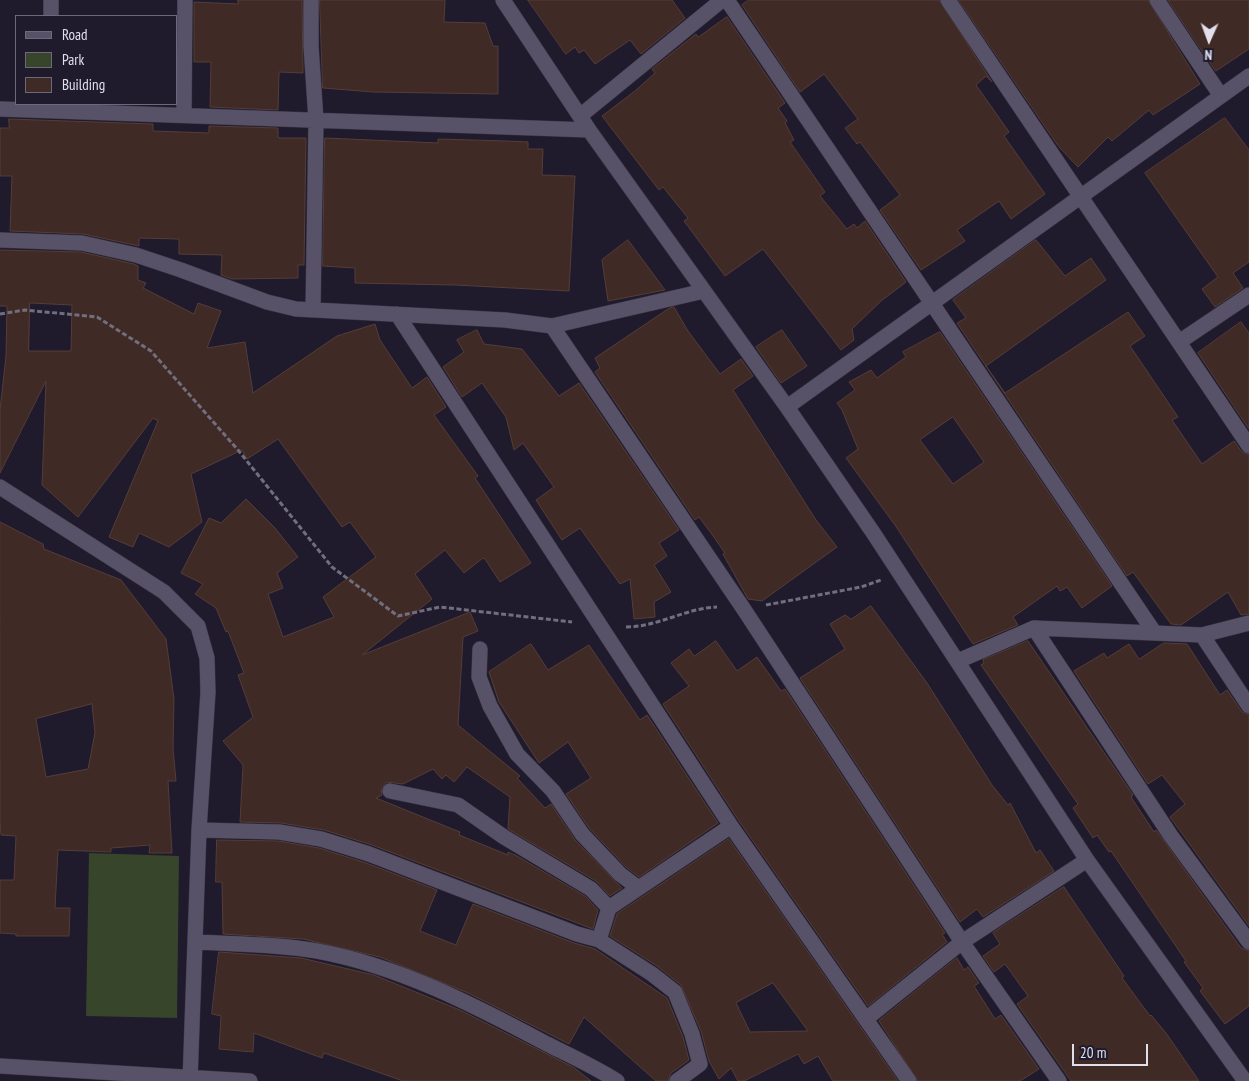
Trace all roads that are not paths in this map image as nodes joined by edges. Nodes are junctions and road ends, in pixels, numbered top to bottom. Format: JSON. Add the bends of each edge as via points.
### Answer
{"nodes":[{"id":1,"x":51,"y":0,"type":"edge"},
{"id":2,"x":185,"y":0,"type":"edge"},
{"id":3,"x":311,"y":0,"type":"edge"},
{"id":4,"x":503,"y":0,"type":"edge"},
{"id":5,"x":722,"y":0,"type":"edge"},
{"id":6,"x":727,"y":0,"type":"edge"},
{"id":7,"x":948,"y":0,"type":"edge"},
{"id":8,"x":1157,"y":0,"type":"edge"},
{"id":9,"x":50,"y":15,"type":"edge"},
{"id":10,"x":1249,"y":76,"type":"edge"},
{"id":11,"x":1221,"y":96,"type":"junction"},
{"id":12,"x":49,"y":107,"type":"edge"},
{"id":13,"x":0,"y":109,"type":"edge"},
{"id":14,"x":184,"y":115,"type":"junction"},
{"id":15,"x":580,"y":116,"type":"junction"},
{"id":16,"x":316,"y":120,"type":"junction"},
{"id":17,"x":589,"y":130,"type":"junction"},
{"id":18,"x":1081,"y":196,"type":"junction"},
{"id":19,"x":0,"y":240,"type":"edge"},
{"id":20,"x":704,"y":290,"type":"junction"},
{"id":21,"x":1249,"y":295,"type":"edge"},
{"id":22,"x":932,"y":302,"type":"junction"},
{"id":23,"x":313,"y":310,"type":"junction"},
{"id":24,"x":397,"y":314,"type":"junction"},
{"id":25,"x":552,"y":326,"type":"junction"},
{"id":26,"x":1180,"y":342,"type":"junction"},
{"id":27,"x":787,"y":407,"type":"junction"},
{"id":28,"x":1249,"y":446,"type":"edge"},
{"id":29,"x":0,"y":487,"type":"edge"},
{"id":30,"x":1249,"y":623,"type":"edge"},
{"id":31,"x":1034,"y":628,"type":"junction"},
{"id":32,"x":1154,"y":632,"type":"junction"},
{"id":33,"x":1202,"y":635,"type":"junction"},
{"id":34,"x":480,"y":648,"type":"dead end"},
{"id":35,"x":958,"y":660,"type":"junction"},
{"id":36,"x":1249,"y":706,"type":"edge"},
{"id":37,"x":390,"y":791,"type":"dead end"},
{"id":38,"x":731,"y":826,"type":"junction"},
{"id":39,"x":199,"y":830,"type":"junction"},
{"id":40,"x":1087,"y":860,"type":"junction"},
{"id":41,"x":637,"y":887,"type":"junction"},
{"id":42,"x":609,"y":908,"type":"junction"},
{"id":43,"x":599,"y":940,"type":"junction"},
{"id":44,"x":196,"y":942,"type":"junction"},
{"id":45,"x":962,"y":942,"type":"junction"},
{"id":46,"x":1249,"y":942,"type":"edge"},
{"id":47,"x":866,"y":1019,"type":"junction"},
{"id":48,"x":0,"y":1066,"type":"edge"},
{"id":49,"x":190,"y":1080,"type":"edge"},
{"id":50,"x":250,"y":1081,"type":"edge"},
{"id":51,"x":617,"y":1081,"type":"edge"},
{"id":52,"x":677,"y":1081,"type":"edge"},
{"id":53,"x":909,"y":1081,"type":"edge"},
{"id":54,"x":1059,"y":1081,"type":"edge"},
{"id":55,"x":1245,"y":1081,"type":"edge"}],
"edges":[{"from":1,"to":9,"type":"street"},
{"from":2,"to":14,"type":"street"},
{"from":3,"to":16,"type":"street"},
{"from":4,"to":15,"type":"street"},
{"from":5,"to":15,"type":"street"},
{"from":6,"to":22,"type":"street"},
{"from":7,"to":18,"type":"street"},
{"from":8,"to":11,"type":"street"},
{"from":10,"to":11,"type":"street"},
{"from":11,"to":18,"type":"street"},
{"from":12,"to":13,"type":"street"},
{"from":12,"to":14,"type":"street"},
{"from":14,"to":16,"type":"street"},
{"from":15,"to":17,"type":"street"},
{"from":16,"to":17,"type":"street"},
{"from":16,"to":23,"type":"street"},
{"from":17,"to":20,"type":"street"},
{"from":18,"to":22,"type":"street"},
{"from":18,"to":26,"type":"street"},
{"from":19,"to":23,"type":"street","via":[[82,243],[136,255],[267,302]]},
{"from":20,"to":25,"type":"street"},
{"from":20,"to":27,"type":"street"},
{"from":21,"to":26,"type":"street"},
{"from":22,"to":27,"type":"street"},
{"from":22,"to":32,"type":"street"},
{"from":23,"to":24,"type":"street"},
{"from":24,"to":25,"type":"street"},
{"from":24,"to":38,"type":"street"},
{"from":25,"to":45,"type":"street"},
{"from":26,"to":28,"type":"street"},
{"from":27,"to":35,"type":"street"},
{"from":29,"to":39,"type":"street","via":[[164,592],[198,626],[207,658],[208,692]]},
{"from":30,"to":33,"type":"street"},
{"from":31,"to":32,"type":"street"},
{"from":31,"to":35,"type":"street"},
{"from":31,"to":46,"type":"street","via":[[1171,836]]},
{"from":32,"to":33,"type":"street"},
{"from":33,"to":36,"type":"street"},
{"from":34,"to":41,"type":"street","via":[[479,677],[490,706],[517,754],[553,792],[582,834]]},
{"from":35,"to":40,"type":"street"},
{"from":37,"to":42,"type":"street","via":[[458,805],[591,889]]},
{"from":38,"to":41,"type":"street"},
{"from":38,"to":47,"type":"street"},
{"from":39,"to":43,"type":"street","via":[[279,832],[321,839]]},
{"from":39,"to":44,"type":"street"},
{"from":40,"to":45,"type":"street"},
{"from":40,"to":55,"type":"street"},
{"from":41,"to":42,"type":"street"},
{"from":42,"to":43,"type":"street"},
{"from":43,"to":52,"type":"street","via":[[675,992],[700,1064]]},
{"from":44,"to":49,"type":"street"},
{"from":44,"to":51,"type":"street","via":[[317,951],[390,970],[459,998]]},
{"from":45,"to":47,"type":"street"},
{"from":45,"to":54,"type":"street"},
{"from":47,"to":53,"type":"street"},
{"from":48,"to":49,"type":"street"},
{"from":49,"to":50,"type":"street"}]}
